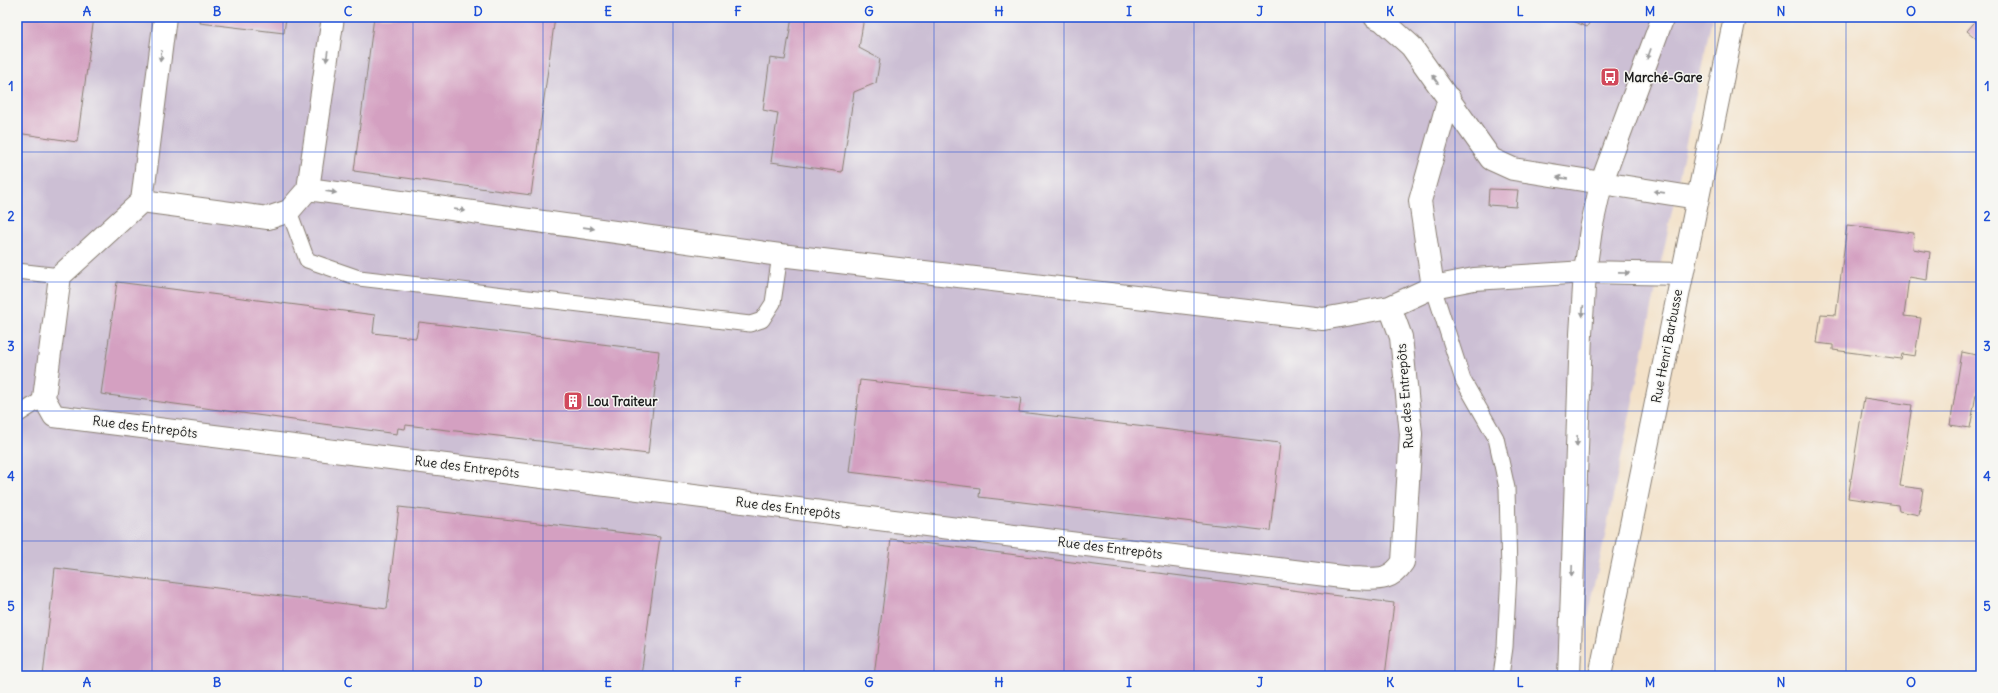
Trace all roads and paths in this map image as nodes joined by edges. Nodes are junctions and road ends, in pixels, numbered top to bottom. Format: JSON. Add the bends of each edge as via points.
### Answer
{"nodes":[{"id":1,"x":165,"y":17,"type":"edge"},
{"id":2,"x":332,"y":17,"type":"edge"},
{"id":3,"x":1375,"y":17,"type":"edge"},
{"id":4,"x":1663,"y":17,"type":"edge"},
{"id":5,"x":1735,"y":17,"type":"edge"},
{"id":6,"x":1449,"y":98,"type":"junction"},
{"id":7,"x":1601,"y":184,"type":"junction"},
{"id":8,"x":308,"y":189,"type":"junction"},
{"id":9,"x":1697,"y":198,"type":"junction"},
{"id":10,"x":142,"y":202,"type":"junction"},
{"id":11,"x":289,"y":211,"type":"junction"},
{"id":12,"x":780,"y":255,"type":"junction"},
{"id":13,"x":17,"y":271,"type":"edge"},
{"id":14,"x":1585,"y":272,"type":"junction"},
{"id":15,"x":1682,"y":274,"type":"junction"},
{"id":16,"x":60,"y":276,"type":"junction"},
{"id":17,"x":1433,"y":287,"type":"junction"},
{"id":18,"x":1390,"y":307,"type":"junction"},
{"id":19,"x":44,"y":398,"type":"junction"},
{"id":20,"x":17,"y":414,"type":"edge"},
{"id":21,"x":1501,"y":676,"type":"edge"},
{"id":22,"x":1569,"y":676,"type":"edge"},
{"id":23,"x":1600,"y":676,"type":"edge"}],
"edges":[{"from":1,"to":10,"type":"street","one_way":true},
{"from":2,"to":8,"type":"street","one_way":true},
{"from":6,"to":3,"type":"street","one_way":true,"via":[[1411,46],[1382,20]]},
{"from":4,"to":7,"type":"street","one_way":true},
{"from":5,"to":9,"type":"street","name":"Rue Henri Barbusse"},
{"from":7,"to":6,"type":"street","one_way":true,"via":[[1513,170],[1491,159]]},
{"from":6,"to":17,"type":"street","via":[[1420,201]]},
{"from":9,"to":7,"type":"street","one_way":true},
{"from":7,"to":14,"type":"street"},
{"from":8,"to":11,"type":"street"},
{"from":8,"to":12,"type":"street","one_way":true},
{"from":9,"to":15,"type":"street","name":"Rue Henri Barbusse"},
{"from":10,"to":11,"type":"street","via":[[268,218]]},
{"from":10,"to":16,"type":"street"},
{"from":11,"to":12,"type":"lane","via":[[307,260],[359,278],[750,324],[762,320],[773,304]]},
{"from":12,"to":18,"type":"street","via":[[1324,319]]},
{"from":13,"to":16,"type":"lane"},
{"from":14,"to":15,"type":"street","one_way":true},
{"from":14,"to":17,"type":"street","via":[[1474,279]]},
{"from":14,"to":22,"type":"street","one_way":true,"via":[[1574,495]]},
{"from":15,"to":23,"type":"street","name":"Rue Henri Barbusse"},
{"from":16,"to":19,"type":"street"},
{"from":17,"to":18,"type":"street"},
{"from":17,"to":21,"type":"lane","via":[[1463,380],[1496,438],[1507,488],[1509,573]]},
{"from":18,"to":19,"type":"street","name":"Rue des Entrepôts","via":[[1401,337],[1411,434],[1403,562],[1397,572],[1384,578],[1350,578],[54,416]]},
{"from":19,"to":20,"type":"lane"}]}
